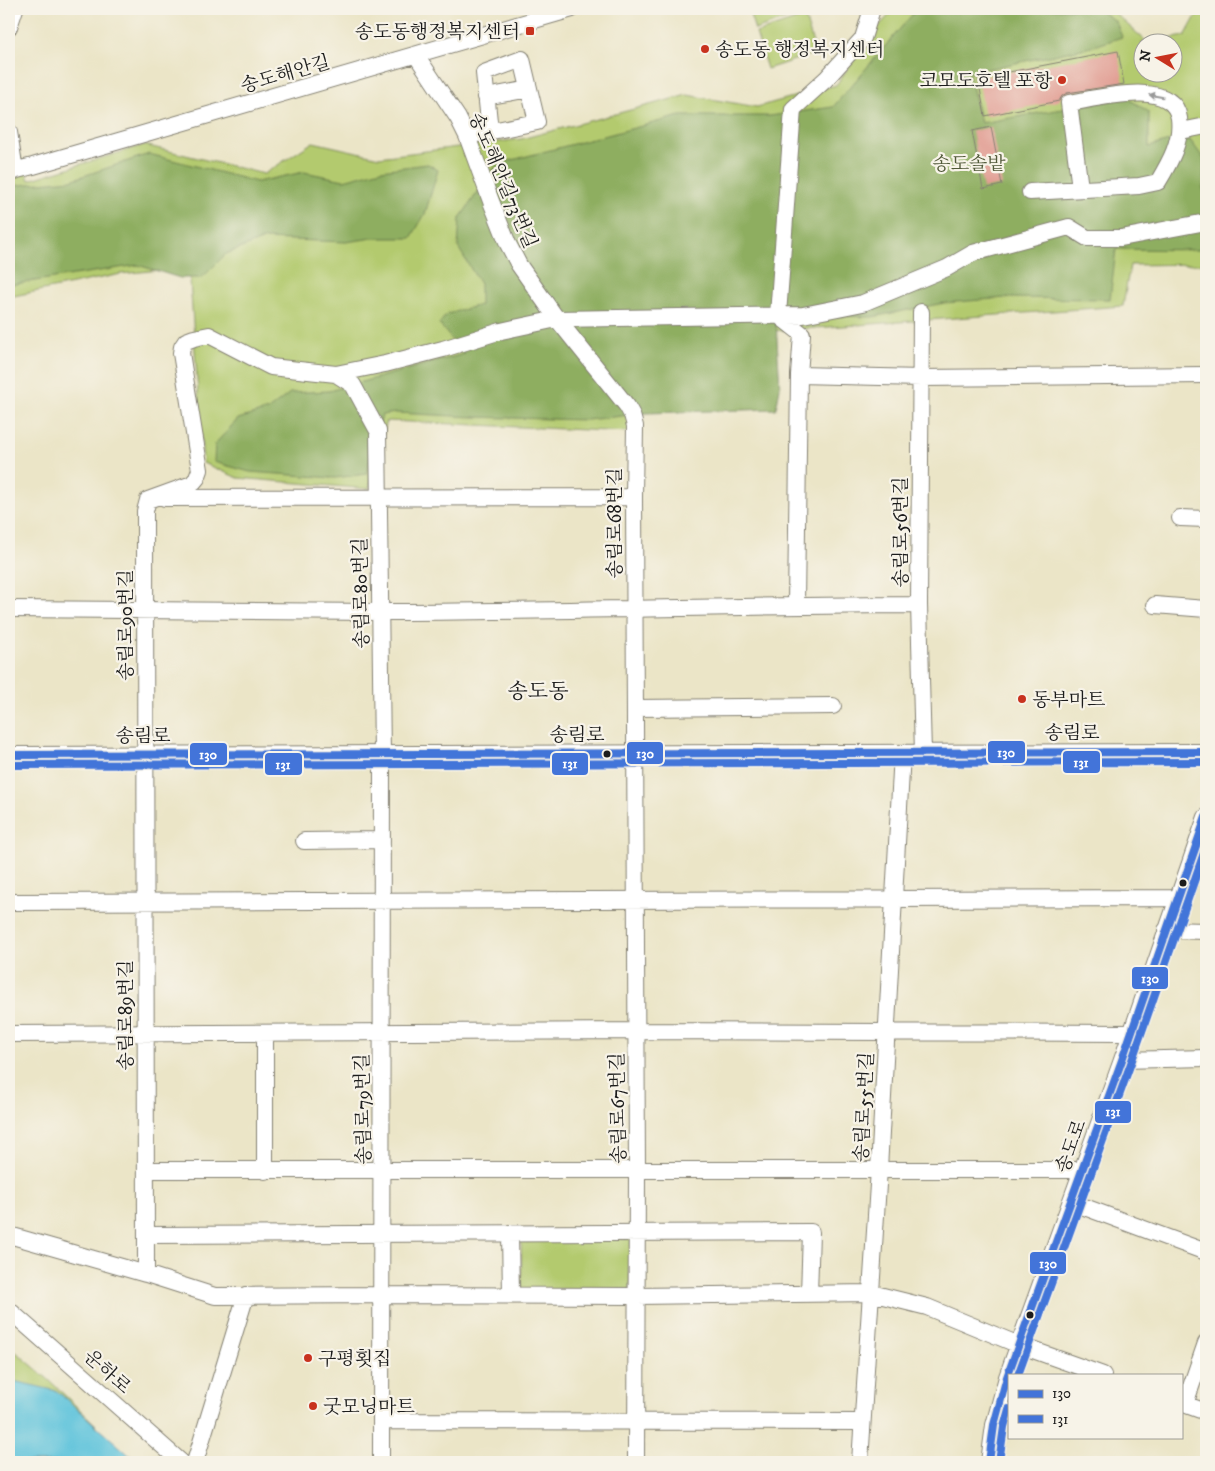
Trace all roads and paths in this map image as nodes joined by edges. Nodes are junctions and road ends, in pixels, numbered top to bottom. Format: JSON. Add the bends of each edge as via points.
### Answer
{"nodes":[{"id":1,"x":15,"y":9,"type":"edge"},
{"id":2,"x":572,"y":9,"type":"edge"},
{"id":3,"x":872,"y":9,"type":"edge"},
{"id":4,"x":9,"y":28,"type":"edge"},
{"id":5,"x":416,"y":55,"type":"junction"},
{"id":6,"x":529,"y":89,"type":"junction"},
{"id":7,"x":486,"y":97,"type":"junction"},
{"id":8,"x":1206,"y":126,"type":"edge"},
{"id":9,"x":490,"y":131,"type":"junction"},
{"id":10,"x":1181,"y":131,"type":"junction"},
{"id":11,"x":9,"y":132,"type":"edge"},
{"id":12,"x":467,"y":136,"type":"junction"},
{"id":13,"x":12,"y":172,"type":"edge"},
{"id":14,"x":1080,"y":188,"type":"junction"},
{"id":15,"x":1030,"y":192,"type":"dead end"},
{"id":16,"x":1206,"y":222,"type":"edge"},
{"id":17,"x":921,"y":312,"type":"dead end"},
{"id":18,"x":778,"y":315,"type":"junction"},
{"id":19,"x":557,"y":319,"type":"junction"},
{"id":20,"x":336,"y":374,"type":"junction"},
{"id":21,"x":799,"y":375,"type":"junction"},
{"id":22,"x":1206,"y":375,"type":"edge"},
{"id":23,"x":921,"y":378,"type":"junction"},
{"id":24,"x":379,"y":497,"type":"junction"},
{"id":25,"x":634,"y":497,"type":"junction"},
{"id":26,"x":153,"y":498,"type":"junction"},
{"id":27,"x":1180,"y":518,"type":"dead end"},
{"id":28,"x":1206,"y":519,"type":"edge"},
{"id":29,"x":919,"y":604,"type":"junction"},
{"id":30,"x":1155,"y":604,"type":"dead end"},
{"id":31,"x":796,"y":605,"type":"junction"},
{"id":32,"x":634,"y":608,"type":"junction"},
{"id":33,"x":145,"y":609,"type":"junction"},
{"id":34,"x":1206,"y":609,"type":"edge"},
{"id":35,"x":9,"y":610,"type":"edge"},
{"id":36,"x":380,"y":612,"type":"junction"},
{"id":37,"x":833,"y":706,"type":"dead end"},
{"id":38,"x":635,"y":708,"type":"junction"},
{"id":39,"x":1206,"y":752,"type":"edge"},
{"id":40,"x":923,"y":753,"type":"junction"},
{"id":41,"x":635,"y":754,"type":"junction"},
{"id":42,"x":902,"y":754,"type":"junction"},
{"id":43,"x":9,"y":755,"type":"edge"},
{"id":44,"x":145,"y":755,"type":"junction"},
{"id":45,"x":382,"y":755,"type":"junction"},
{"id":46,"x":1206,"y":817,"type":"edge"},
{"id":47,"x":382,"y":840,"type":"junction"},
{"id":48,"x":304,"y":841,"type":"dead end"},
{"id":49,"x":636,"y":898,"type":"junction"},
{"id":50,"x":893,"y":898,"type":"junction"},
{"id":51,"x":1178,"y":898,"type":"junction"},
{"id":52,"x":381,"y":899,"type":"junction"},
{"id":53,"x":145,"y":901,"type":"junction"},
{"id":54,"x":9,"y":902,"type":"edge"},
{"id":55,"x":1166,"y":930,"type":"junction"},
{"id":56,"x":1206,"y":930,"type":"edge"},
{"id":57,"x":636,"y":1031,"type":"junction"},
{"id":58,"x":887,"y":1032,"type":"junction"},
{"id":59,"x":380,"y":1033,"type":"junction"},
{"id":60,"x":1132,"y":1033,"type":"junction"},
{"id":61,"x":9,"y":1034,"type":"edge"},
{"id":62,"x":146,"y":1034,"type":"junction"},
{"id":63,"x":265,"y":1034,"type":"junction"},
{"id":64,"x":1206,"y":1058,"type":"edge"},
{"id":65,"x":1122,"y":1060,"type":"junction"},
{"id":66,"x":879,"y":1169,"type":"junction"},
{"id":67,"x":146,"y":1170,"type":"junction"},
{"id":68,"x":637,"y":1170,"type":"junction"},
{"id":69,"x":1082,"y":1170,"type":"junction"},
{"id":70,"x":265,"y":1171,"type":"junction"},
{"id":71,"x":382,"y":1171,"type":"junction"},
{"id":72,"x":1071,"y":1202,"type":"junction"},
{"id":73,"x":382,"y":1234,"type":"junction"},
{"id":74,"x":510,"y":1234,"type":"junction"},
{"id":75,"x":637,"y":1234,"type":"junction"},
{"id":76,"x":9,"y":1235,"type":"edge"},
{"id":77,"x":146,"y":1235,"type":"junction"},
{"id":78,"x":1206,"y":1252,"type":"edge"},
{"id":79,"x":146,"y":1274,"type":"junction"},
{"id":80,"x":871,"y":1293,"type":"junction"},
{"id":81,"x":809,"y":1294,"type":"junction"},
{"id":82,"x":246,"y":1295,"type":"junction"},
{"id":83,"x":382,"y":1295,"type":"junction"},
{"id":84,"x":511,"y":1295,"type":"junction"},
{"id":85,"x":637,"y":1296,"type":"junction"},
{"id":86,"x":9,"y":1310,"type":"edge"},
{"id":87,"x":1206,"y":1343,"type":"edge"},
{"id":88,"x":1019,"y":1345,"type":"junction"},
{"id":89,"x":1009,"y":1374,"type":"edge"},
{"id":90,"x":1100,"y":1374,"type":"edge"},
{"id":91,"x":1008,"y":1377,"type":"edge"},
{"id":92,"x":1183,"y":1404,"type":"edge"},
{"id":93,"x":1206,"y":1412,"type":"edge"},
{"id":94,"x":382,"y":1421,"type":"junction"},
{"id":95,"x":636,"y":1422,"type":"junction"},
{"id":96,"x":862,"y":1422,"type":"junction"},
{"id":97,"x":181,"y":1462,"type":"edge"},
{"id":98,"x":195,"y":1462,"type":"edge"},
{"id":99,"x":381,"y":1462,"type":"edge"},
{"id":100,"x":636,"y":1462,"type":"edge"},
{"id":101,"x":860,"y":1462,"type":"edge"},
{"id":102,"x":990,"y":1462,"type":"edge"}],
"edges":[{"from":1,"to":4,"type":"street"},
{"from":2,"to":5,"type":"street","name":"송도해안길"},
{"from":3,"to":18,"type":"street","via":[[862,38],[826,79],[793,109]]},
{"from":5,"to":12,"type":"street","name":"송도해안길73번길"},
{"from":5,"to":13,"type":"street","name":"송도해안길"},
{"from":6,"to":7,"type":"street"},
{"from":6,"to":7,"type":"street","via":[[522,59],[484,73]]},
{"from":6,"to":9,"type":"street","via":[[537,122]]},
{"from":7,"to":9,"type":"street"},
{"from":8,"to":10,"type":"street"},
{"from":9,"to":12,"type":"street"},
{"from":10,"to":14,"type":"street","via":[[1170,162],[1158,182]]},
{"from":10,"to":14,"type":"street","one_way":true,"via":[[1178,110],[1163,97],[1125,94],[1070,104]]},
{"from":11,"to":13,"type":"street"},
{"from":12,"to":19,"type":"street","name":"송도해안길73번길","via":[[508,244]]},
{"from":14,"to":15,"type":"street"},
{"from":16,"to":18,"type":"street","via":[[1121,238],[1087,238],[1069,227],[973,253],[947,268],[863,303],[803,315]]},
{"from":17,"to":23,"type":"street","name":"송림로56번길"},
{"from":18,"to":19,"type":"street"},
{"from":18,"to":21,"type":"street","via":[[802,334]]},
{"from":19,"to":20,"type":"street"},
{"from":19,"to":25,"type":"street","name":"송림로68번길","via":[[632,415],[635,426]]},
{"from":20,"to":24,"type":"street","name":"송림로80번길","via":[[354,385],[378,431]]},
{"from":20,"to":26,"type":"street","via":[[271,367],[209,335],[186,341],[181,353],[200,470],[192,484]]},
{"from":21,"to":23,"type":"street"},
{"from":21,"to":31,"type":"street"},
{"from":22,"to":23,"type":"street"},
{"from":23,"to":29,"type":"street","name":"송림로56번길"},
{"from":24,"to":25,"type":"street"},
{"from":24,"to":26,"type":"street"},
{"from":24,"to":36,"type":"street","name":"송림로80번길"},
{"from":25,"to":32,"type":"street","name":"송림로68번길"},
{"from":26,"to":33,"type":"street","name":"송림로90번길","via":[[148,500],[145,511]]},
{"from":27,"to":28,"type":"street"},
{"from":29,"to":31,"type":"street"},
{"from":29,"to":40,"type":"street","name":"송림로56번길"},
{"from":30,"to":34,"type":"street"},
{"from":31,"to":32,"type":"street"},
{"from":32,"to":36,"type":"street"},
{"from":32,"to":38,"type":"street","name":"송림로68번길"},
{"from":33,"to":35,"type":"street"},
{"from":33,"to":36,"type":"street"},
{"from":33,"to":44,"type":"street","name":"송림로90번길"},
{"from":36,"to":45,"type":"street","name":"송림로80번길"},
{"from":37,"to":38,"type":"street"},
{"from":38,"to":41,"type":"street","name":"송림로68번길"},
{"from":39,"to":40,"type":"street","name":"송림로"},
{"from":40,"to":42,"type":"street","name":"송림로"},
{"from":41,"to":42,"type":"street","name":"송림로"},
{"from":41,"to":45,"type":"street","name":"송림로"},
{"from":41,"to":49,"type":"street","name":"송림로67번길"},
{"from":42,"to":50,"type":"street","name":"송림로55번길"},
{"from":43,"to":44,"type":"street","name":"송림로"},
{"from":44,"to":45,"type":"street","name":"송림로"},
{"from":44,"to":53,"type":"street","name":"송림로89번길"},
{"from":45,"to":47,"type":"street","name":"송림로79번길"},
{"from":46,"to":51,"type":"street","name":"송도로"},
{"from":47,"to":48,"type":"street"},
{"from":47,"to":52,"type":"street","name":"송림로79번길"},
{"from":49,"to":50,"type":"street"},
{"from":49,"to":52,"type":"street"},
{"from":49,"to":57,"type":"street","name":"송림로67번길"},
{"from":50,"to":51,"type":"street"},
{"from":50,"to":58,"type":"street","name":"송림로55번길"},
{"from":51,"to":55,"type":"street","name":"송도로"},
{"from":52,"to":53,"type":"street"},
{"from":52,"to":59,"type":"street","name":"송림로79번길"},
{"from":53,"to":54,"type":"street"},
{"from":53,"to":62,"type":"street","name":"송림로89번길"},
{"from":55,"to":56,"type":"street"},
{"from":55,"to":60,"type":"street","name":"송도로"},
{"from":57,"to":58,"type":"street"},
{"from":57,"to":59,"type":"street"},
{"from":57,"to":68,"type":"street","name":"송림로67번길"},
{"from":58,"to":60,"type":"street"},
{"from":58,"to":66,"type":"street","name":"송림로55번길"},
{"from":59,"to":63,"type":"street"},
{"from":59,"to":71,"type":"street","name":"송림로79번길"},
{"from":60,"to":65,"type":"street","name":"송도로"},
{"from":61,"to":62,"type":"street"},
{"from":62,"to":63,"type":"street"},
{"from":62,"to":67,"type":"street","name":"송림로89번길"},
{"from":63,"to":70,"type":"street"},
{"from":64,"to":65,"type":"street"},
{"from":65,"to":69,"type":"street","name":"송도로"},
{"from":66,"to":68,"type":"street"},
{"from":66,"to":69,"type":"street"},
{"from":66,"to":80,"type":"street","name":"송림로55번길"},
{"from":67,"to":70,"type":"street"},
{"from":67,"to":77,"type":"street","name":"송림로89번길"},
{"from":68,"to":71,"type":"street"},
{"from":68,"to":75,"type":"street","name":"송림로67번길"},
{"from":69,"to":72,"type":"street","name":"송도로"},
{"from":70,"to":71,"type":"street"},
{"from":71,"to":73,"type":"street","name":"송림로79번길"},
{"from":72,"to":78,"type":"street"},
{"from":72,"to":88,"type":"street","name":"송도로"},
{"from":73,"to":74,"type":"street"},
{"from":73,"to":77,"type":"street"},
{"from":73,"to":83,"type":"street","name":"송림로79번길"},
{"from":74,"to":75,"type":"street"},
{"from":74,"to":84,"type":"street"},
{"from":75,"to":81,"type":"street","via":[[811,1232]]},
{"from":75,"to":85,"type":"street","name":"송림로67번길"},
{"from":76,"to":79,"type":"street"},
{"from":77,"to":79,"type":"street","name":"송림로89번길"},
{"from":79,"to":82,"type":"street","via":[[215,1296]]},
{"from":80,"to":81,"type":"street"},
{"from":80,"to":88,"type":"street","via":[[927,1307]]},
{"from":80,"to":96,"type":"street","name":"송림로55번길"},
{"from":81,"to":85,"type":"street"},
{"from":82,"to":83,"type":"street"},
{"from":82,"to":98,"type":"street"},
{"from":83,"to":84,"type":"street"},
{"from":83,"to":94,"type":"street","name":"송림로79번길"},
{"from":84,"to":85,"type":"street"},
{"from":85,"to":95,"type":"street","name":"송림로67번길"},
{"from":86,"to":97,"type":"street","name":"운하로"},
{"from":87,"to":92,"type":"street"},
{"from":88,"to":89,"type":"street","name":"송도로"},
{"from":88,"to":90,"type":"street"},
{"from":91,"to":102,"type":"street","name":"송도로","via":[[994,1425]]},
{"from":92,"to":93,"type":"street"},
{"from":94,"to":95,"type":"street"},
{"from":94,"to":99,"type":"street","name":"송림로79번길"},
{"from":95,"to":96,"type":"street"},
{"from":95,"to":100,"type":"street","name":"송림로67번길"},
{"from":96,"to":101,"type":"street","name":"송림로55번길"}]}
